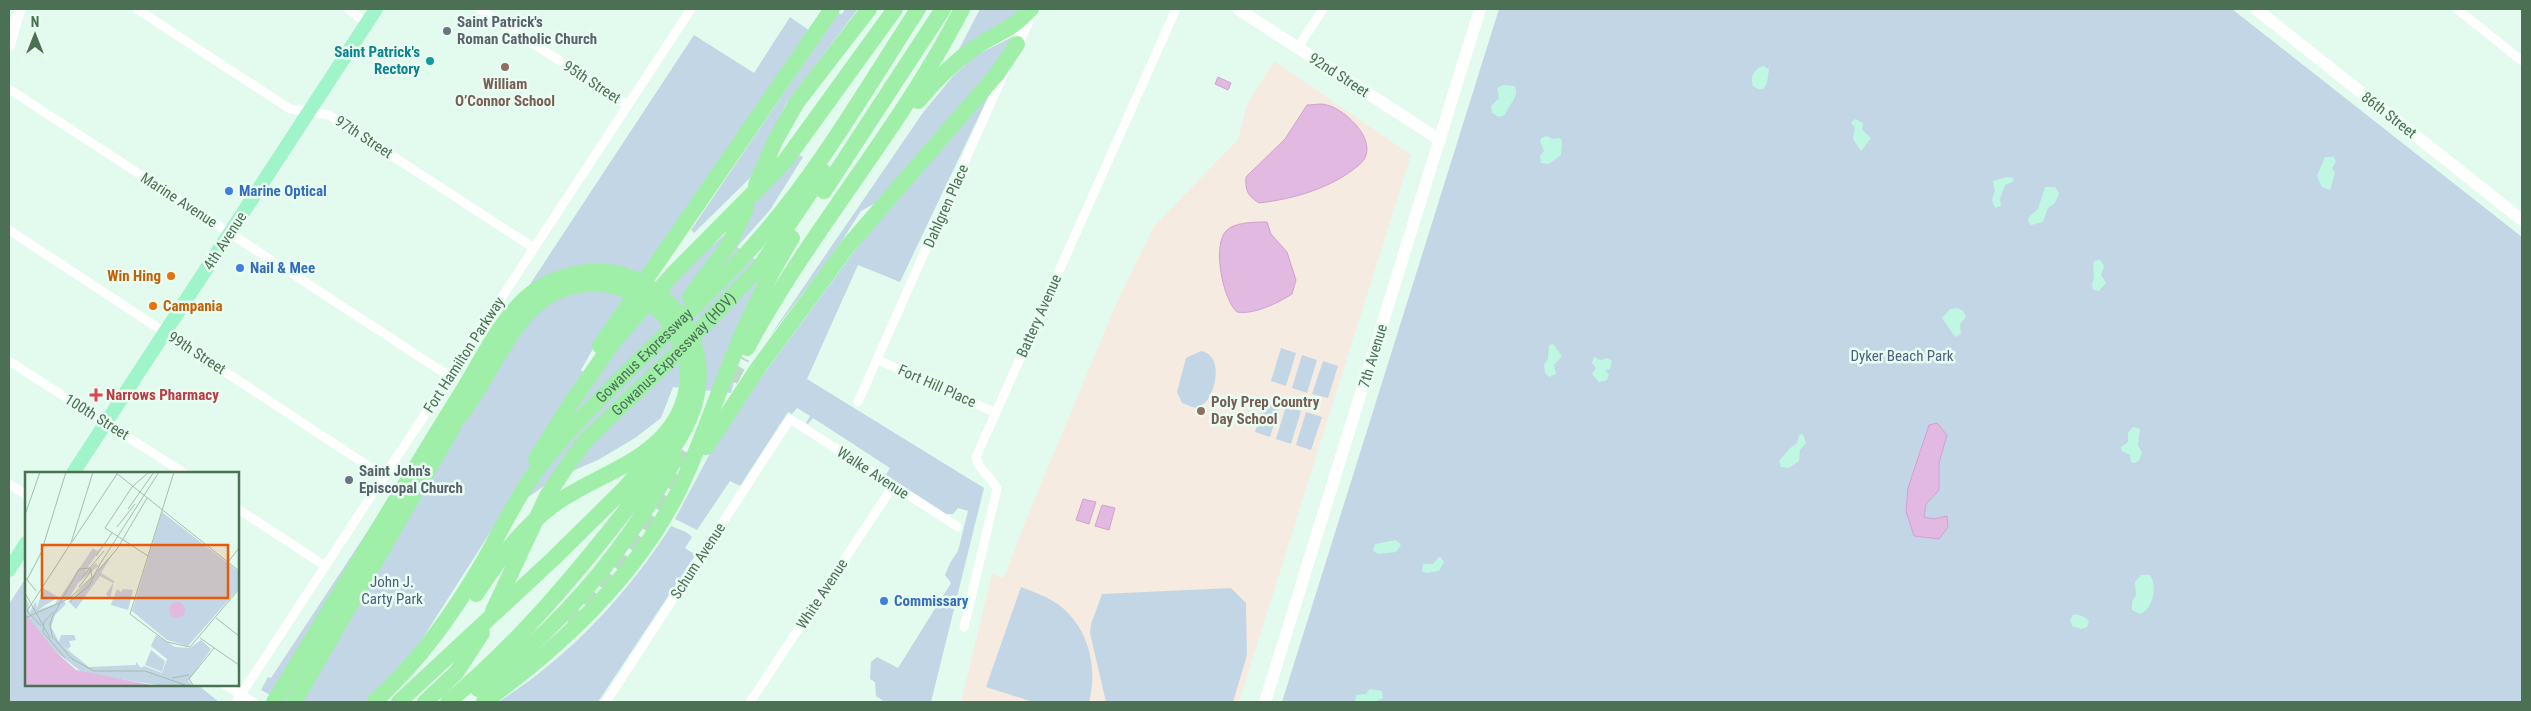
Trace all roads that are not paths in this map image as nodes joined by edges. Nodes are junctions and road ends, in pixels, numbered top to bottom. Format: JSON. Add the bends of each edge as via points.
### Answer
{"nodes":[{"id":1,"x":20,"y":9,"type":"edge"},
{"id":2,"x":137,"y":9,"type":"edge"},
{"id":3,"x":348,"y":9,"type":"edge"},
{"id":4,"x":376,"y":9,"type":"edge"},
{"id":5,"x":480,"y":9,"type":"edge"},
{"id":6,"x":691,"y":9,"type":"edge"},
{"id":7,"x":832,"y":9,"type":"edge"},
{"id":8,"x":869,"y":9,"type":"edge"},
{"id":9,"x":895,"y":9,"type":"edge"},
{"id":10,"x":918,"y":9,"type":"edge"},
{"id":11,"x":930,"y":9,"type":"edge"},
{"id":12,"x":943,"y":9,"type":"edge"},
{"id":13,"x":962,"y":9,"type":"edge"},
{"id":14,"x":1031,"y":9,"type":"edge"},
{"id":15,"x":1176,"y":9,"type":"edge"},
{"id":16,"x":1238,"y":9,"type":"edge"},
{"id":17,"x":1323,"y":9,"type":"edge"},
{"id":18,"x":1480,"y":9,"type":"edge"},
{"id":19,"x":2456,"y":9,"type":"edge"},
{"id":20,"x":2259,"y":10,"type":"edge"},
{"id":21,"x":367,"y":24,"type":"junction"},
{"id":22,"x":1018,"y":44,"type":"junction"},
{"id":23,"x":9,"y":46,"type":"edge"},
{"id":24,"x":1298,"y":48,"type":"junction"},
{"id":25,"x":2522,"y":61,"type":"edge"},
{"id":26,"x":9,"y":88,"type":"edge"},
{"id":27,"x":628,"y":105,"type":"junction"},
{"id":28,"x":309,"y":112,"type":"junction"},
{"id":29,"x":1440,"y":140,"type":"junction"},
{"id":30,"x":882,"y":143,"type":"junction"},
{"id":31,"x":2522,"y":220,"type":"edge"},
{"id":32,"x":9,"y":230,"type":"edge"},
{"id":33,"x":230,"y":233,"type":"junction"},
{"id":34,"x":534,"y":248,"type":"junction"},
{"id":35,"x":165,"y":332,"type":"junction"},
{"id":36,"x":643,"y":354,"type":"junction"},
{"id":37,"x":742,"y":357,"type":"tunnel mouth"},
{"id":38,"x":878,"y":360,"type":"junction"},
{"id":39,"x":9,"y":362,"type":"edge"},
{"id":40,"x":449,"y":376,"type":"junction"},
{"id":41,"x":858,"y":402,"type":"dead end"},
{"id":42,"x":569,"y":406,"type":"junction"},
{"id":43,"x":996,"y":413,"type":"junction"},
{"id":44,"x":458,"y":418,"type":"junction"},
{"id":45,"x":790,"y":419,"type":"joint"},
{"id":46,"x":106,"y":423,"type":"junction"},
{"id":47,"x":434,"y":437,"type":"junction"},
{"id":48,"x":73,"y":472,"type":"edge"},
{"id":49,"x":181,"y":472,"type":"edge"},
{"id":50,"x":385,"y":477,"type":"junction"},
{"id":51,"x":9,"y":484,"type":"edge"},
{"id":52,"x":893,"y":486,"type":"junction"},
{"id":53,"x":25,"y":494,"type":"edge"},
{"id":54,"x":675,"y":498,"type":"junction"},
{"id":55,"x":239,"y":510,"type":"edge"},
{"id":56,"x":958,"y":527,"type":"dead end"},
{"id":57,"x":25,"y":549,"type":"edge"},
{"id":58,"x":325,"y":566,"type":"junction"},
{"id":59,"x":9,"y":570,"type":"edge"},
{"id":60,"x":964,"y":627,"type":"dead end"},
{"id":61,"x":226,"y":686,"type":"edge"},
{"id":62,"x":238,"y":699,"type":"edge"},
{"id":63,"x":253,"y":702,"type":"edge"},
{"id":64,"x":274,"y":702,"type":"edge"},
{"id":65,"x":294,"y":702,"type":"edge"},
{"id":66,"x":372,"y":702,"type":"edge"},
{"id":67,"x":384,"y":702,"type":"edge"},
{"id":68,"x":399,"y":702,"type":"edge"},
{"id":69,"x":425,"y":702,"type":"edge"},
{"id":70,"x":448,"y":702,"type":"edge"},
{"id":71,"x":460,"y":702,"type":"edge"},
{"id":72,"x":484,"y":702,"type":"edge"},
{"id":73,"x":606,"y":702,"type":"edge"},
{"id":74,"x":750,"y":702,"type":"edge"},
{"id":75,"x":1265,"y":702,"type":"edge"}],
"edges":[{"from":1,"to":23,"type":"street"},
{"from":2,"to":28,"type":"street","name":"97th Street","via":[[290,109]]},
{"from":3,"to":21,"type":"street"},
{"from":4,"to":21,"type":"main road","name":"4th Avenue"},
{"from":5,"to":27,"type":"street","name":"95th Street"},
{"from":6,"to":27,"type":"street","name":"Fort Hamilton Parkway"},
{"from":7,"to":42,"type":"highway","via":[[606,334]]},
{"from":8,"to":36,"type":"highway","via":[[797,102],[775,141],[730,243]]},
{"from":9,"to":42,"type":"highway","name":"Gowanus Expressway","via":[[784,161],[672,275],[614,341]]},
{"from":10,"to":36,"type":"highway","name":"Gowanus Expressway","via":[[825,152],[775,221],[732,269]]},
{"from":11,"to":69,"type":"highway","name":"Gowanus Expressway (HOV)","via":[[759,268],[586,440],[564,470],[547,496],[478,641],[456,673]]},
{"from":12,"to":54,"type":"highway","via":[[776,267],[732,358]]},
{"from":13,"to":30,"type":"highway","via":[[920,85]]},
{"from":14,"to":22,"type":"main road","name":"Dahlgren Place"},
{"from":14,"to":30,"type":"highway","via":[[1008,30],[974,48],[953,66],[920,98]]},
{"from":15,"to":43,"type":"street","name":"Battery Avenue"},
{"from":16,"to":24,"type":"main road","name":"92nd Street"},
{"from":17,"to":24,"type":"street"},
{"from":18,"to":29,"type":"main road","name":"7th Avenue"},
{"from":19,"to":25,"type":"street"},
{"from":20,"to":31,"type":"main road","name":"86th Street"},
{"from":21,"to":28,"type":"main road","name":"4th Avenue"},
{"from":22,"to":38,"type":"street","name":"Dahlgren Place"},
{"from":22,"to":54,"type":"highway","via":[[997,74],[872,215],[758,368]]},
{"from":24,"to":29,"type":"main road","name":"92nd Street"},
{"from":26,"to":33,"type":"street","name":"Marine Avenue"},
{"from":27,"to":34,"type":"street","name":"Fort Hamilton Parkway"},
{"from":28,"to":33,"type":"main road","name":"4th Avenue"},
{"from":28,"to":34,"type":"street","name":"97th Street","via":[[329,115]]},
{"from":29,"to":75,"type":"main road","name":"7th Avenue"},
{"from":30,"to":37,"type":"highway","via":[[796,269]]},
{"from":32,"to":35,"type":"street","name":"99th Street"},
{"from":33,"to":35,"type":"main road","name":"4th Avenue"},
{"from":33,"to":40,"type":"street","name":"Marine Avenue"},
{"from":34,"to":40,"type":"street","name":"Fort Hamilton Parkway"},
{"from":35,"to":46,"type":"main road","name":"4th Avenue"},
{"from":35,"to":50,"type":"street","name":"99th Street"},
{"from":36,"to":66,"type":"highway","name":"Gowanus Expressway","via":[[549,454],[524,489],[439,632],[403,675]]},
{"from":38,"to":41,"type":"street","name":"Dahlgren Place"},
{"from":38,"to":43,"type":"street","name":"Fort Hill Place"},
{"from":39,"to":46,"type":"street","name":"100th Street"},
{"from":40,"to":50,"type":"street","name":"Fort Hamilton Parkway"},
{"from":42,"to":66,"type":"highway","name":"Gowanus Expressway","via":[[462,588],[425,640]]},
{"from":43,"to":60,"type":"street","name":"Battery Avenue","via":[[976,457],[977,464],[997,489]]},
{"from":44,"to":65,"type":"highway"},
{"from":44,"to":67,"type":"highway","via":[[474,400],[526,316],[542,300],[571,287],[603,284],[621,287],[643,297],[668,321],[683,351],[687,376],[684,396],[677,416],[663,436],[601,479],[553,505],[520,534],[453,628],[407,681]]},
{"from":44,"to":68,"type":"highway","via":[[519,316],[540,296],[568,282],[612,280],[645,293],[672,317],[688,350],[692,377],[690,396],[682,418],[668,438],[623,490],[554,558]]},
{"from":45,"to":52,"type":"street","name":"Walke Avenue"},
{"from":45,"to":73,"type":"street","name":"Schum Avenue"},
{"from":46,"to":48,"type":"main road","name":"4th Avenue"},
{"from":46,"to":49,"type":"street","name":"100th Street"},
{"from":47,"to":64,"type":"highway"},
{"from":47,"to":70,"type":"highway","via":[[512,314],[528,296],[557,279],[602,272],[639,282],[669,302],[693,340],[699,370],[696,398],[689,418],[670,451],[624,513],[541,612],[486,670]]},
{"from":47,"to":71,"type":"highway","via":[[507,312],[531,288],[555,274],[593,267],[639,276],[664,291],[679,305],[697,336],[704,370],[698,411],[662,485],[581,596],[501,671]]},
{"from":50,"to":58,"type":"street","name":"Fort Hamilton Parkway"},
{"from":51,"to":53,"type":"street"},
{"from":52,"to":56,"type":"street","name":"Walke Avenue"},
{"from":52,"to":74,"type":"street","name":"White Avenue"},
{"from":54,"to":72,"type":"highway","via":[[644,546],[601,600],[564,636]]},
{"from":55,"to":58,"type":"street"},
{"from":57,"to":59,"type":"main road"},
{"from":58,"to":62,"type":"street","name":"Fort Hamilton Parkway"},
{"from":61,"to":62,"type":"street"},
{"from":62,"to":63,"type":"street"}]}
